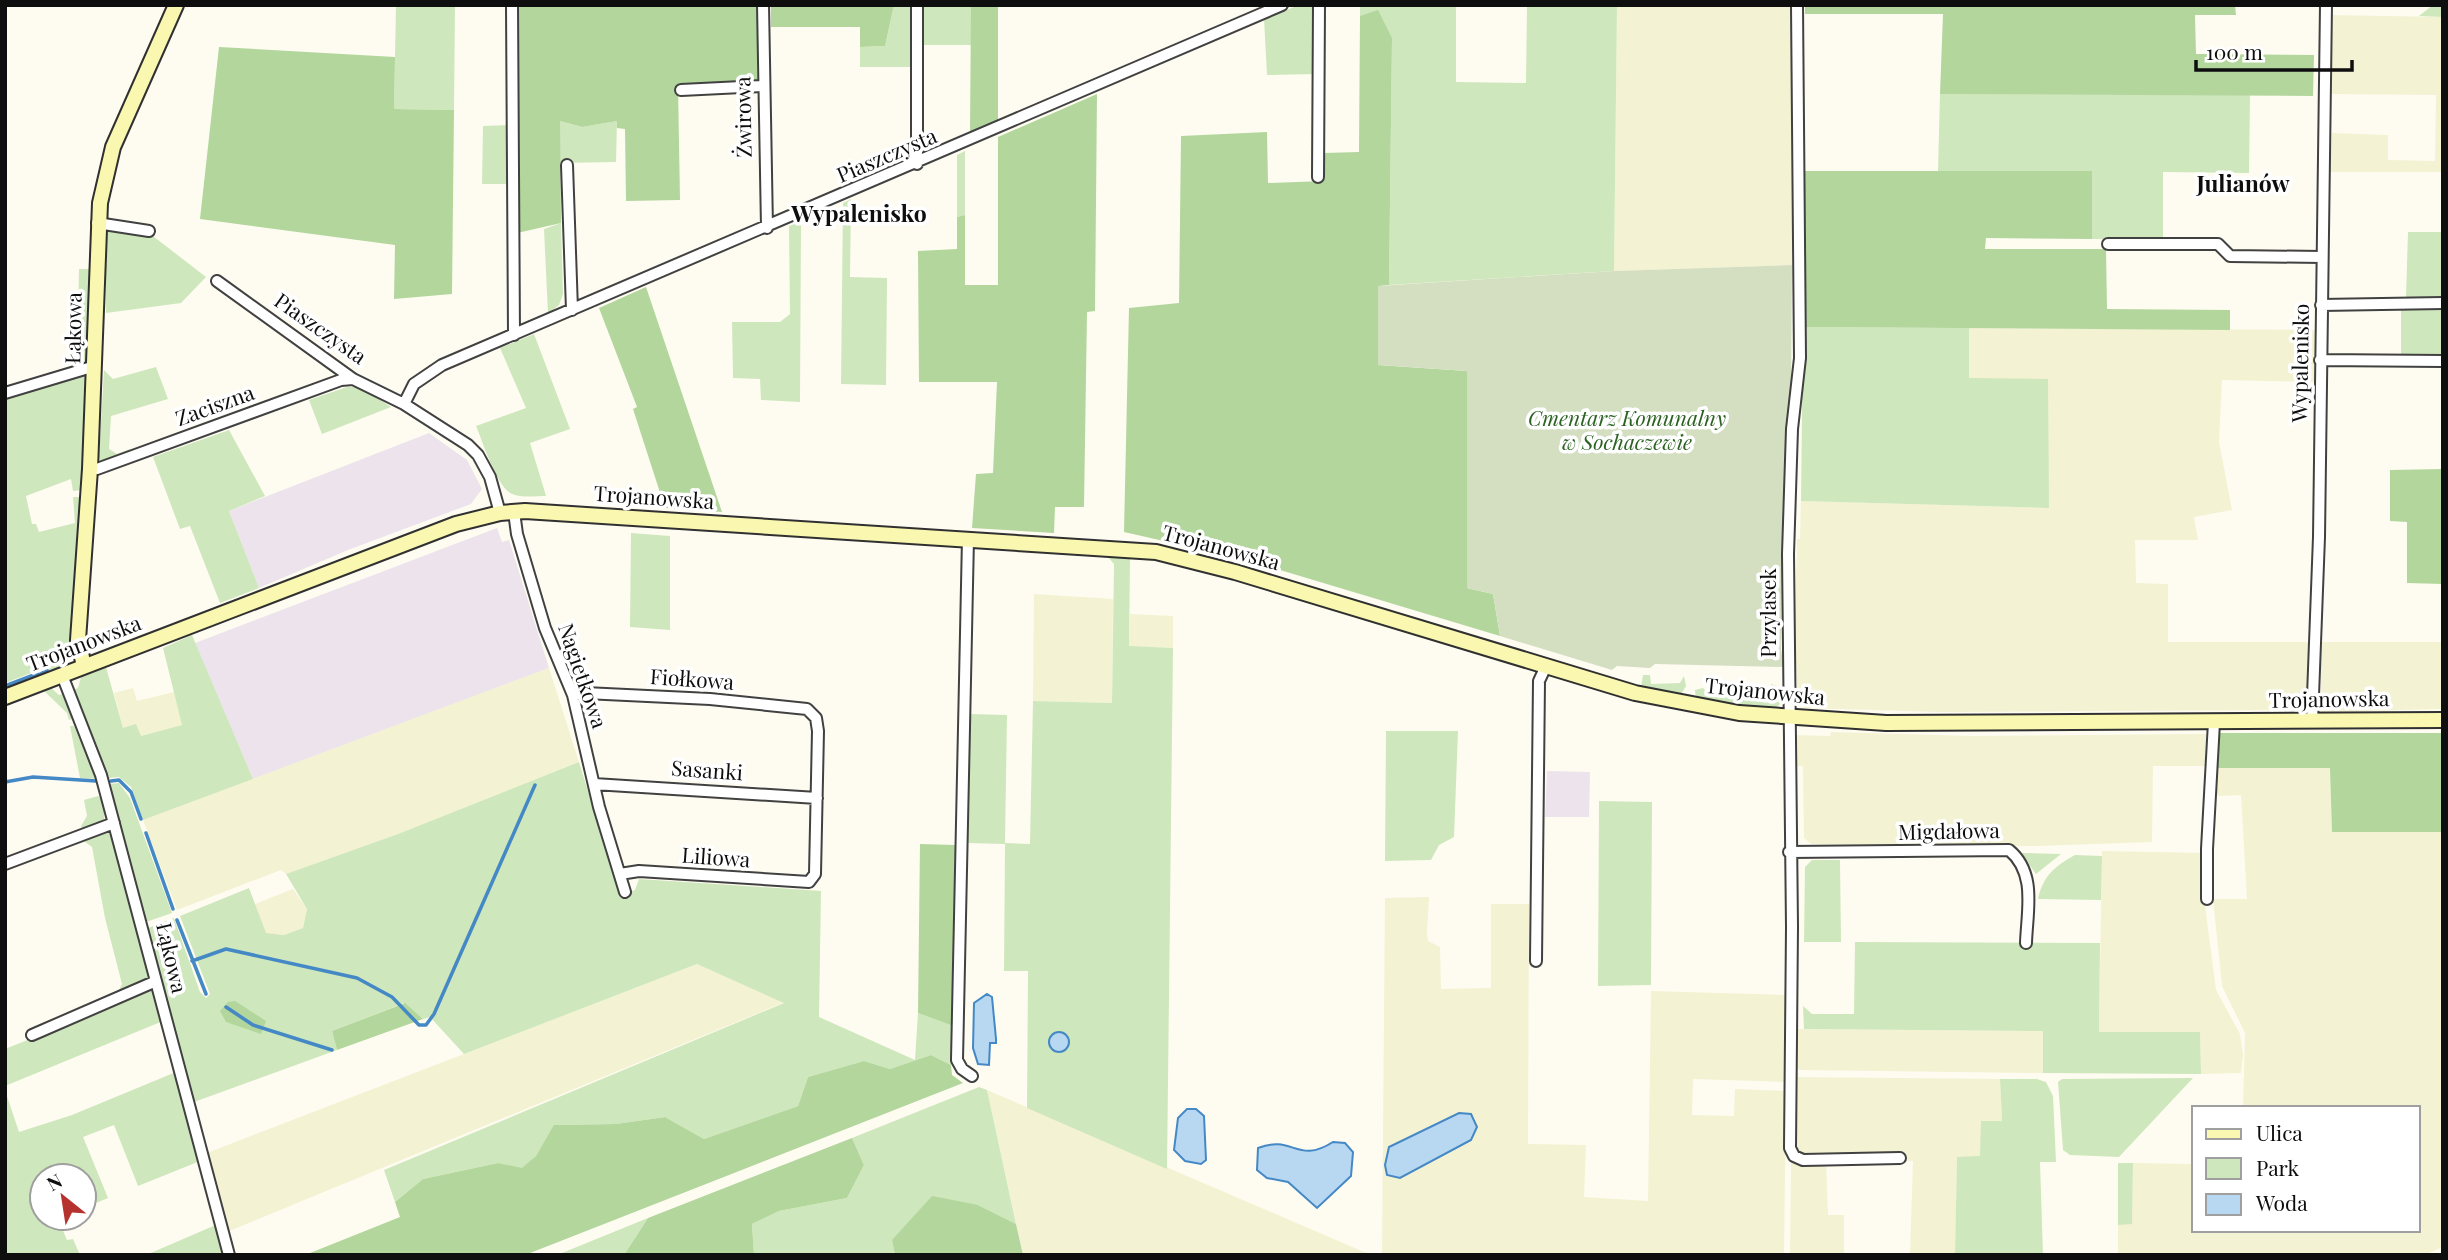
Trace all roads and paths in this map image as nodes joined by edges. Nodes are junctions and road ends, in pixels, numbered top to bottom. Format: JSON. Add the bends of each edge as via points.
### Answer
{"nodes":[{"id":1,"x":176,"y":5,"type":"edge"},
{"id":2,"x":512,"y":5,"type":"edge"},
{"id":3,"x":763,"y":5,"type":"edge"},
{"id":4,"x":917,"y":5,"type":"edge"},
{"id":5,"x":1282,"y":5,"type":"edge"},
{"id":6,"x":1319,"y":5,"type":"edge"},
{"id":7,"x":1797,"y":5,"type":"edge"},
{"id":8,"x":2326,"y":5,"type":"edge"},
{"id":9,"x":762,"y":86,"type":"junction"},
{"id":10,"x":681,"y":90,"type":"dead end"},
{"id":11,"x":917,"y":164,"type":"junction"},
{"id":12,"x":567,"y":165,"type":"dead end"},
{"id":13,"x":1318,"y":177,"type":"dead end"},
{"id":14,"x":97,"y":223,"type":"junction"},
{"id":15,"x":767,"y":228,"type":"junction"},
{"id":16,"x":149,"y":231,"type":"dead end"},
{"id":17,"x":2108,"y":244,"type":"dead end"},
{"id":18,"x":2322,"y":257,"type":"junction"},
{"id":19,"x":216,"y":281,"type":"dead end"},
{"id":20,"x":2443,"y":303,"type":"edge"},
{"id":21,"x":2321,"y":305,"type":"junction"},
{"id":22,"x":572,"y":310,"type":"junction"},
{"id":23,"x":514,"y":335,"type":"junction"},
{"id":24,"x":2320,"y":360,"type":"junction"},
{"id":25,"x":2443,"y":360,"type":"edge"},
{"id":26,"x":95,"y":366,"type":"junction"},
{"id":27,"x":353,"y":379,"type":"junction"},
{"id":28,"x":5,"y":393,"type":"edge"},
{"id":29,"x":404,"y":404,"type":"junction"},
{"id":30,"x":90,"y":469,"type":"junction"},
{"id":31,"x":507,"y":513,"type":"junction"},
{"id":32,"x":968,"y":538,"type":"junction"},
{"id":33,"x":84,"y":666,"type":"junction"},
{"id":34,"x":1546,"y":666,"type":"junction"},
{"id":35,"x":62,"y":675,"type":"junction"},
{"id":36,"x":573,"y":695,"type":"junction"},
{"id":37,"x":5,"y":697,"type":"edge"},
{"id":38,"x":1789,"y":717,"type":"junction"},
{"id":39,"x":2443,"y":720,"type":"edge"},
{"id":40,"x":2214,"y":722,"type":"junction"},
{"id":41,"x":2312,"y":722,"type":"junction"},
{"id":42,"x":594,"y":784,"type":"junction"},
{"id":43,"x":817,"y":798,"type":"junction"},
{"id":44,"x":114,"y":823,"type":"junction"},
{"id":45,"x":1789,"y":852,"type":"junction"},
{"id":46,"x":5,"y":864,"type":"edge"},
{"id":47,"x":620,"y":874,"type":"junction"},
{"id":48,"x":625,"y":892,"type":"dead end"},
{"id":49,"x":2207,"y":899,"type":"dead end"},
{"id":50,"x":2026,"y":943,"type":"dead end"},
{"id":51,"x":1536,"y":961,"type":"dead end"},
{"id":52,"x":154,"y":982,"type":"junction"},
{"id":53,"x":32,"y":1035,"type":"dead end"},
{"id":54,"x":972,"y":1076,"type":"dead end"},
{"id":55,"x":1900,"y":1158,"type":"dead end"},
{"id":56,"x":229,"y":1255,"type":"edge"}],
"edges":[{"from":1,"to":14,"type":"street","name":"Łąkowa","via":[[113,147]]},
{"from":2,"to":23,"type":"street"},
{"from":3,"to":9,"type":"street","name":"Żwirowa"},
{"from":4,"to":11,"type":"street"},
{"from":5,"to":11,"type":"street","name":"Piaszczysta"},
{"from":6,"to":13,"type":"street"},
{"from":7,"to":38,"type":"street","name":"Przylasek","via":[[1800,358],[1792,429],[1788,554]]},
{"from":8,"to":18,"type":"street","name":"Wypalenisko"},
{"from":9,"to":10,"type":"street"},
{"from":9,"to":15,"type":"street","name":"Żwirowa"},
{"from":11,"to":15,"type":"street","name":"Piaszczysta"},
{"from":12,"to":22,"type":"street"},
{"from":14,"to":16,"type":"street"},
{"from":14,"to":26,"type":"street","name":"Łąkowa"},
{"from":15,"to":22,"type":"street","name":"Piaszczysta"},
{"from":17,"to":18,"type":"street","via":[[2218,244],[2230,256]]},
{"from":18,"to":21,"type":"street","name":"Wypalenisko"},
{"from":19,"to":27,"type":"street","name":"Piaszczysta"},
{"from":20,"to":21,"type":"street"},
{"from":21,"to":24,"type":"street","name":"Wypalenisko"},
{"from":22,"to":23,"type":"street","name":"Piaszczysta"},
{"from":23,"to":29,"type":"street","name":"Piaszczysta","via":[[429,372],[409,390]]},
{"from":24,"to":25,"type":"street"},
{"from":24,"to":41,"type":"street","name":"Wypalenisko"},
{"from":26,"to":28,"type":"street"},
{"from":26,"to":30,"type":"street","name":"Łąkowa"},
{"from":27,"to":29,"type":"street","name":"Piaszczysta"},
{"from":27,"to":30,"type":"street","name":"Zaciszna"},
{"from":29,"to":31,"type":"street","name":"Piaszczysta","via":[[478,455]]},
{"from":30,"to":33,"type":"street","name":"Łąkowa","via":[[78,640]]},
{"from":31,"to":32,"type":"street","name":"Trojanowska"},
{"from":31,"to":33,"type":"street","name":"Trojanowska","via":[[473,518],[412,540]]},
{"from":31,"to":36,"type":"street","name":"Nagietkowa"},
{"from":32,"to":34,"type":"street","name":"Trojanowska","via":[[1121,548],[1196,561]]},
{"from":32,"to":54,"type":"street","via":[[957,1060]]},
{"from":33,"to":35,"type":"street","name":"Trojanowska"},
{"from":34,"to":38,"type":"street","name":"Trojanowska","via":[[1690,706]]},
{"from":34,"to":51,"type":"street","via":[[1539,681]]},
{"from":35,"to":37,"type":"street","name":"Trojanowska"},
{"from":35,"to":44,"type":"street","name":"Łąkowa","via":[[101,775]]},
{"from":36,"to":42,"type":"street","name":"Nagietkowa"},
{"from":36,"to":43,"type":"street","name":"Fiołkowa","via":[[710,699],[807,709],[813,712],[818,732]]},
{"from":38,"to":40,"type":"street","name":"Trojanowska","via":[[1886,723]]},
{"from":38,"to":45,"type":"street","name":"Przylasek"},
{"from":39,"to":41,"type":"street","name":"Trojanowska"},
{"from":40,"to":41,"type":"street","name":"Trojanowska"},
{"from":40,"to":49,"type":"street"},
{"from":42,"to":43,"type":"street","name":"Sasanki"},
{"from":42,"to":47,"type":"street","name":"Nagietkowa"},
{"from":43,"to":47,"type":"street","name":"Liliowa","via":[[815,874],[810,881],[639,871]]},
{"from":44,"to":46,"type":"street"},
{"from":44,"to":52,"type":"street","name":"Łąkowa"},
{"from":45,"to":50,"type":"street","name":"Migdałowa","via":[[2009,850],[2028,877]]},
{"from":45,"to":55,"type":"street","name":"Przylasek","via":[[1790,1148],[1803,1160]]},
{"from":47,"to":48,"type":"street","name":"Nagietkowa"},
{"from":52,"to":53,"type":"street"},
{"from":52,"to":56,"type":"street","name":"Łąkowa"}]}
